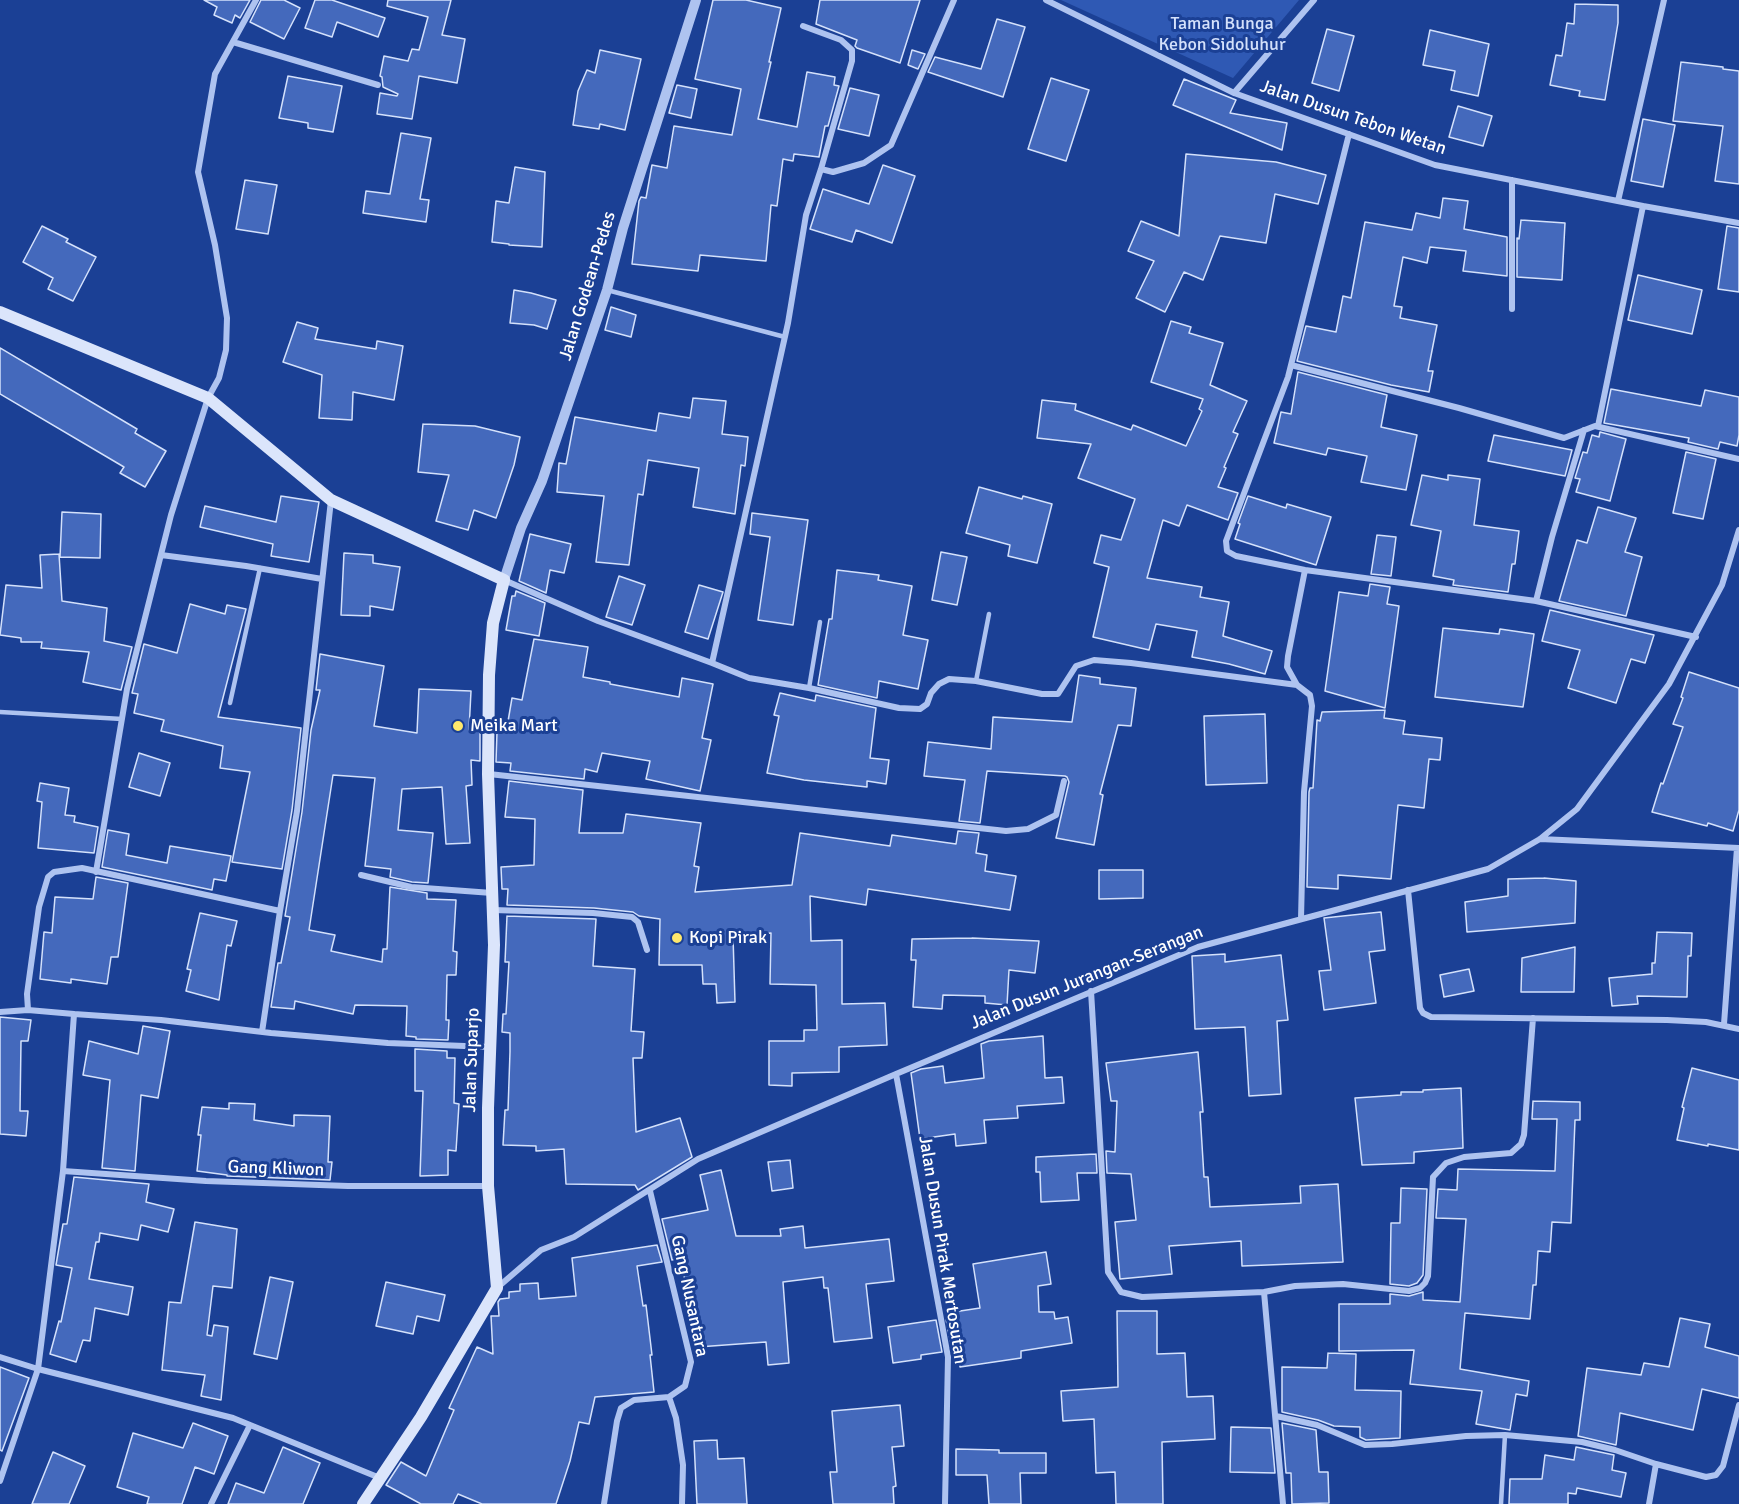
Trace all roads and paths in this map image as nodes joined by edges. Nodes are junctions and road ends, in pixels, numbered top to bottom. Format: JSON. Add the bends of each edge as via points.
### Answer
{"nodes":[{"id":1,"x":256,"y":0,"type":"edge"},
{"id":2,"x":696,"y":0,"type":"edge"},
{"id":3,"x":954,"y":0,"type":"edge"},
{"id":4,"x":1046,"y":0,"type":"edge"},
{"id":5,"x":1314,"y":0,"type":"edge"},
{"id":6,"x":1664,"y":0,"type":"edge"},
{"id":7,"x":803,"y":27,"type":"dead end"},
{"id":8,"x":233,"y":42,"type":"junction"},
{"id":9,"x":378,"y":85,"type":"dead end"},
{"id":10,"x":1234,"y":93,"type":"junction"},
{"id":11,"x":1349,"y":134,"type":"junction"},
{"id":12,"x":821,"y":169,"type":"junction"},
{"id":13,"x":1512,"y":180,"type":"junction"},
{"id":14,"x":1618,"y":201,"type":"junction"},
{"id":15,"x":1643,"y":206,"type":"junction"},
{"id":16,"x":1739,"y":223,"type":"edge"},
{"id":17,"x":607,"y":290,"type":"junction"},
{"id":18,"x":1512,"y":309,"type":"dead end"},
{"id":19,"x":0,"y":312,"type":"edge"},
{"id":20,"x":785,"y":337,"type":"junction"},
{"id":21,"x":1291,"y":365,"type":"junction"},
{"id":22,"x":208,"y":398,"type":"junction"},
{"id":23,"x":1598,"y":426,"type":"junction"},
{"id":24,"x":1584,"y":430,"type":"junction"},
{"id":25,"x":1739,"y":459,"type":"edge"},
{"id":26,"x":331,"y":501,"type":"junction"},
{"id":27,"x":1739,"y":530,"type":"edge"},
{"id":28,"x":161,"y":555,"type":"junction"},
{"id":29,"x":260,"y":568,"type":"junction"},
{"id":30,"x":1305,"y":570,"type":"junction"},
{"id":31,"x":322,"y":579,"type":"junction"},
{"id":32,"x":504,"y":580,"type":"junction"},
{"id":33,"x":1536,"y":601,"type":"junction"},
{"id":34,"x":989,"y":614,"type":"dead end"},
{"id":35,"x":820,"y":622,"type":"dead end"},
{"id":36,"x":1696,"y":637,"type":"junction"},
{"id":37,"x":712,"y":663,"type":"junction"},
{"id":38,"x":976,"y":681,"type":"junction"},
{"id":39,"x":1297,"y":685,"type":"junction"},
{"id":40,"x":809,"y":688,"type":"junction"},
{"id":41,"x":230,"y":703,"type":"dead end"},
{"id":42,"x":0,"y":712,"type":"edge"},
{"id":43,"x":122,"y":719,"type":"junction"},
{"id":44,"x":488,"y":774,"type":"junction"},
{"id":45,"x":1064,"y":781,"type":"dead end"},
{"id":46,"x":1540,"y":839,"type":"junction"},
{"id":47,"x":1738,"y":848,"type":"edge"},
{"id":48,"x":96,"y":872,"type":"junction"},
{"id":49,"x":361,"y":875,"type":"dead end"},
{"id":50,"x":1408,"y":890,"type":"junction"},
{"id":51,"x":492,"y":893,"type":"junction"},
{"id":52,"x":492,"y":910,"type":"junction"},
{"id":53,"x":280,"y":911,"type":"junction"},
{"id":54,"x":1301,"y":919,"type":"junction"},
{"id":55,"x":647,"y":950,"type":"dead end"},
{"id":56,"x":1091,"y":991,"type":"junction"},
{"id":57,"x":28,"y":1010,"type":"junction"},
{"id":58,"x":0,"y":1012,"type":"edge"},
{"id":59,"x":74,"y":1014,"type":"junction"},
{"id":60,"x":1533,"y":1018,"type":"junction"},
{"id":61,"x":1724,"y":1024,"type":"junction"},
{"id":62,"x":1739,"y":1029,"type":"edge"},
{"id":63,"x":262,"y":1032,"type":"junction"},
{"id":64,"x":490,"y":1047,"type":"junction"},
{"id":65,"x":896,"y":1074,"type":"junction"},
{"id":66,"x":63,"y":1171,"type":"junction"},
{"id":67,"x":488,"y":1186,"type":"junction"},
{"id":68,"x":650,"y":1191,"type":"junction"},
{"id":69,"x":497,"y":1287,"type":"junction"},
{"id":70,"x":1264,"y":1292,"type":"junction"},
{"id":71,"x":0,"y":1357,"type":"edge"},
{"id":72,"x":39,"y":1369,"type":"junction"},
{"id":73,"x":669,"y":1396,"type":"junction"},
{"id":74,"x":1739,"y":1405,"type":"edge"},
{"id":75,"x":1276,"y":1416,"type":"junction"},
{"id":76,"x":250,"y":1425,"type":"junction"},
{"id":77,"x":1505,"y":1435,"type":"junction"},
{"id":78,"x":1656,"y":1464,"type":"junction"},
{"id":79,"x":380,"y":1478,"type":"junction"},
{"id":80,"x":0,"y":1481,"type":"edge"},
{"id":81,"x":211,"y":1504,"type":"edge"},
{"id":82,"x":363,"y":1504,"type":"edge"},
{"id":83,"x":604,"y":1504,"type":"edge"},
{"id":84,"x":682,"y":1504,"type":"edge"},
{"id":85,"x":945,"y":1504,"type":"edge"},
{"id":86,"x":1283,"y":1504,"type":"edge"},
{"id":87,"x":1501,"y":1504,"type":"edge"},
{"id":88,"x":1649,"y":1504,"type":"edge"}],
"edges":[{"from":1,"to":8,"type":"street"},
{"from":2,"to":17,"type":"street","name":"Jalan Godean-Pedes"},
{"from":3,"to":12,"type":"street","via":[[891,145],[864,164],[833,172]]},
{"from":4,"to":10,"type":"street","name":"Jalan Dusun Tebon Wetan"},
{"from":5,"to":10,"type":"street"},
{"from":6,"to":14,"type":"street"},
{"from":7,"to":12,"type":"street","via":[[841,40],[852,50]]},
{"from":8,"to":9,"type":"street"},
{"from":8,"to":22,"type":"street","via":[[215,74],[198,172],[227,318],[226,350],[219,378]]},
{"from":10,"to":11,"type":"street","name":"Jalan Dusun Tebon Wetan"},
{"from":11,"to":13,"type":"street","name":"Jalan Dusun Tebon Wetan","via":[[1435,165]]},
{"from":11,"to":21,"type":"street"},
{"from":12,"to":20,"type":"street","via":[[806,214]]},
{"from":13,"to":14,"type":"street","name":"Jalan Dusun Tebon Wetan"},
{"from":13,"to":18,"type":"street"},
{"from":14,"to":15,"type":"street","name":"Jalan Dusun Tebon Wetan"},
{"from":15,"to":16,"type":"street","name":"Jalan Dusun Tebon Wetan"},
{"from":15,"to":23,"type":"street"},
{"from":17,"to":20,"type":"lane"},
{"from":17,"to":32,"type":"street","name":"Jalan Godean-Pedes"},
{"from":19,"to":22,"type":"main road"},
{"from":20,"to":37,"type":"street"},
{"from":21,"to":24,"type":"street","via":[[1564,438]]},
{"from":21,"to":30,"type":"street","via":[[1226,541],[1227,551],[1236,556]]},
{"from":22,"to":26,"type":"main road"},
{"from":22,"to":28,"type":"street"},
{"from":23,"to":24,"type":"street"},
{"from":23,"to":25,"type":"street"},
{"from":24,"to":33,"type":"street"},
{"from":26,"to":31,"type":"street"},
{"from":26,"to":32,"type":"main road"},
{"from":27,"to":36,"type":"street","name":"Jalan Dusun Jurangan-Serangan","via":[[1722,585]]},
{"from":28,"to":29,"type":"street"},
{"from":28,"to":43,"type":"street"},
{"from":29,"to":31,"type":"street"},
{"from":29,"to":41,"type":"lane"},
{"from":30,"to":33,"type":"street"},
{"from":30,"to":39,"type":"street","via":[[1287,667]]},
{"from":31,"to":53,"type":"street","via":[[297,811]]},
{"from":32,"to":37,"type":"street","via":[[598,621]]},
{"from":32,"to":44,"type":"main road","name":"Jalan Suparjo","via":[[493,623]]},
{"from":33,"to":36,"type":"street"},
{"from":34,"to":38,"type":"lane"},
{"from":35,"to":40,"type":"lane"},
{"from":36,"to":46,"type":"street","name":"Jalan Dusun Jurangan-Serangan","via":[[1669,684],[1578,809]]},
{"from":37,"to":40,"type":"street","via":[[749,678]]},
{"from":38,"to":39,"type":"street","via":[[1058,694],[1076,666],[1094,660]]},
{"from":38,"to":40,"type":"street","via":[[949,680],[939,684],[920,709]]},
{"from":39,"to":54,"type":"street","via":[[1310,695],[1312,706],[1304,792]]},
{"from":42,"to":43,"type":"lane"},
{"from":43,"to":48,"type":"street"},
{"from":44,"to":45,"type":"street","via":[[1006,831],[1028,829],[1056,815]]},
{"from":44,"to":51,"type":"main road","name":"Jalan Suparjo"},
{"from":46,"to":47,"type":"street"},
{"from":46,"to":50,"type":"street","name":"Jalan Dusun Jurangan-Serangan","via":[[1488,869]]},
{"from":47,"to":61,"type":"street"},
{"from":48,"to":53,"type":"street"},
{"from":48,"to":57,"type":"street","via":[[82,868],[54,872],[48,877],[39,907]]},
{"from":49,"to":51,"type":"street","via":[[411,887]]},
{"from":50,"to":54,"type":"street","name":"Jalan Dusun Jurangan-Serangan"},
{"from":50,"to":60,"type":"street","via":[[1420,1008],[1424,1013],[1431,1017]]},
{"from":51,"to":52,"type":"main road","name":"Jalan Suparjo"},
{"from":52,"to":55,"type":"street","via":[[632,917],[638,922]]},
{"from":52,"to":64,"type":"main road","name":"Jalan Suparjo"},
{"from":53,"to":63,"type":"street"},
{"from":54,"to":56,"type":"street","name":"Jalan Dusun Jurangan-Serangan","via":[[1198,947]]},
{"from":56,"to":65,"type":"street","name":"Jalan Dusun Jurangan-Serangan"},
{"from":56,"to":70,"type":"street","via":[[1108,1272],[1121,1292],[1142,1297]]},
{"from":57,"to":58,"type":"street"},
{"from":57,"to":59,"type":"street"},
{"from":59,"to":63,"type":"street"},
{"from":59,"to":66,"type":"street"},
{"from":60,"to":61,"type":"street"},
{"from":60,"to":70,"type":"street","via":[[1521,1144],[1511,1153],[1464,1157],[1446,1163],[1433,1177],[1425,1283],[1409,1291],[1343,1284]]},
{"from":61,"to":62,"type":"street"},
{"from":63,"to":64,"type":"street"},
{"from":64,"to":67,"type":"main road","name":"Jalan Suparjo"},
{"from":65,"to":68,"type":"street","name":"Jalan Dusun Jurangan-Serangan","via":[[698,1160]]},
{"from":65,"to":85,"type":"street","name":"Jalan Dusun Pirak Mertosutan","via":[[948,1357]]},
{"from":66,"to":67,"type":"street","name":"Gang Kliwon","via":[[206,1181]]},
{"from":66,"to":72,"type":"street"},
{"from":67,"to":69,"type":"main road","name":"Jalan Suparjo"},
{"from":68,"to":69,"type":"street","name":"Jalan Dusun Jurangan-Serangan","via":[[573,1237],[542,1250]]},
{"from":68,"to":73,"type":"street","name":"Gang Nusantara","via":[[691,1362],[685,1386]]},
{"from":69,"to":79,"type":"main road","via":[[421,1417]]},
{"from":70,"to":75,"type":"street"},
{"from":71,"to":72,"type":"street"},
{"from":72,"to":76,"type":"street"},
{"from":72,"to":80,"type":"street"},
{"from":73,"to":83,"type":"street","via":[[634,1400],[621,1408]]},
{"from":73,"to":84,"type":"street","via":[[683,1465]]},
{"from":74,"to":78,"type":"street","via":[[1723,1466],[1716,1476]]},
{"from":75,"to":77,"type":"street","via":[[1372,1446]]},
{"from":75,"to":86,"type":"street"},
{"from":76,"to":79,"type":"street"},
{"from":76,"to":81,"type":"street"},
{"from":77,"to":78,"type":"street","via":[[1582,1443]]},
{"from":77,"to":87,"type":"lane"},
{"from":78,"to":88,"type":"street"},
{"from":79,"to":82,"type":"main road"}]}
